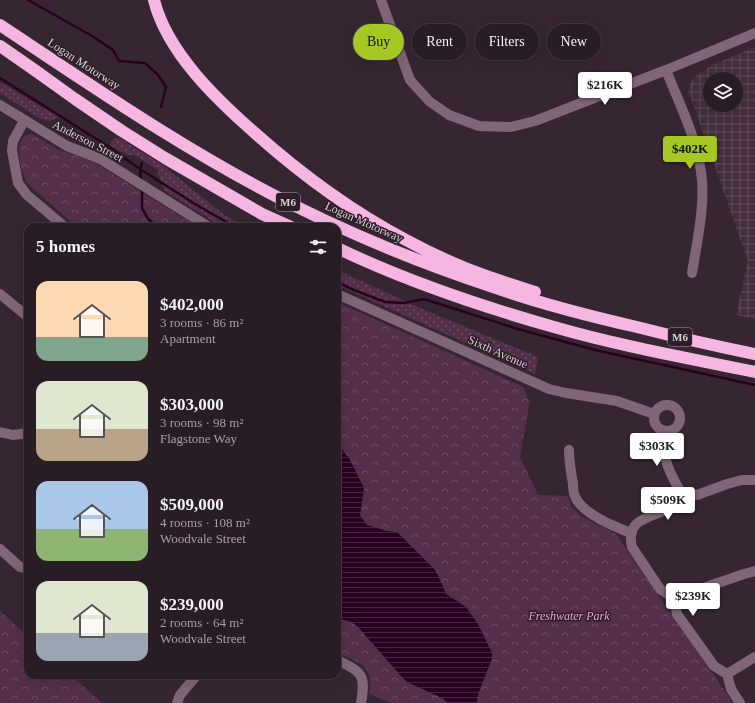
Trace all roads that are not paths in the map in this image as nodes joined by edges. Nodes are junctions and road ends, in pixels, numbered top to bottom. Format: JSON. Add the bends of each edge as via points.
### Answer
{"nodes":[{"id":1,"x":154,"y":0,"type":"edge"},
{"id":2,"x":381,"y":0,"type":"edge"},
{"id":3,"x":0,"y":25,"type":"edge"},
{"id":4,"x":755,"y":33,"type":"edge"},
{"id":5,"x":0,"y":46,"type":"edge"},
{"id":6,"x":666,"y":70,"type":"junction"},
{"id":7,"x":0,"y":105,"type":"edge"},
{"id":8,"x":24,"y":121,"type":"junction"},
{"id":9,"x":60,"y":223,"type":"edge"},
{"id":10,"x":202,"y":223,"type":"edge"},
{"id":11,"x":282,"y":223,"type":"edge"},
{"id":12,"x":332,"y":223,"type":"edge"},
{"id":13,"x":341,"y":227,"type":"edge"},
{"id":14,"x":341,"y":250,"type":"edge"},
{"id":15,"x":692,"y":273,"type":"dead end"},
{"id":16,"x":0,"y":294,"type":"edge"},
{"id":17,"x":341,"y":296,"type":"edge"},
{"id":18,"x":24,"y":314,"type":"edge"},
{"id":19,"x":604,"y":319,"type":"junction"},
{"id":20,"x":755,"y":354,"type":"edge"},
{"id":21,"x":755,"y":372,"type":"edge"},
{"id":22,"x":654,"y":414,"type":"junction"},
{"id":23,"x":667,"y":431,"type":"junction"},
{"id":24,"x":0,"y":432,"type":"edge"},
{"id":25,"x":24,"y":434,"type":"edge"},
{"id":26,"x":569,"y":450,"type":"dead end"},
{"id":27,"x":755,"y":480,"type":"edge"},
{"id":28,"x":683,"y":495,"type":"junction"},
{"id":29,"x":631,"y":533,"type":"junction"},
{"id":30,"x":1,"y":552,"type":"edge"},
{"id":31,"x":24,"y":568,"type":"edge"},
{"id":32,"x":755,"y":571,"type":"edge"},
{"id":33,"x":674,"y":598,"type":"junction"},
{"id":34,"x":755,"y":657,"type":"edge"},
{"id":35,"x":341,"y":662,"type":"edge"},
{"id":36,"x":727,"y":674,"type":"junction"},
{"id":37,"x":194,"y":679,"type":"edge"},
{"id":38,"x":177,"y":703,"type":"edge"},
{"id":39,"x":361,"y":703,"type":"edge"},
{"id":40,"x":740,"y":703,"type":"edge"}],
"edges":[{"from":1,"to":19,"type":"highway","via":[[161,21],[175,47],[195,73],[231,112],[321,187],[380,226],[430,252],[488,276],[579,306]]},
{"from":2,"to":6,"type":"street","via":[[410,80],[449,116],[479,126],[510,127],[535,121]]},
{"from":3,"to":12,"type":"highway","name":"Logan Motorway","number":"M6","via":[[225,169]]},
{"from":4,"to":6,"type":"street"},
{"from":5,"to":11,"type":"highway","number":"M6","via":[[98,115],[165,158]]},
{"from":6,"to":15,"type":"street","via":[[697,149],[702,173],[703,199]]},
{"from":7,"to":8,"type":"street","name":"Anderson Street"},
{"from":8,"to":9,"type":"street","via":[[13,142],[12,151],[18,183],[27,195]]},
{"from":8,"to":10,"type":"street","name":"Anderson Street","via":[[67,146],[93,156]]},
{"from":13,"to":19,"type":"highway","name":"Logan Motorway","number":"M6","via":[[375,243],[497,289]]},
{"from":14,"to":21,"type":"highway","number":"M6","via":[[434,288],[554,327],[637,348]]},
{"from":16,"to":18,"type":"street"},
{"from":17,"to":22,"type":"street","name":"Sixth Avenue","via":[[549,389],[617,401]]},
{"from":19,"to":20,"type":"highway","name":"Logan Motorway","number":"M6"},
{"from":22,"to":23,"type":"street","via":[[657,426]]},
{"from":22,"to":23,"type":"street","via":[[664,405],[673,405],[677,408],[681,416],[679,425]]},
{"from":23,"to":28,"type":"street","via":[[664,450],[667,463],[677,488]]},
{"from":24,"to":25,"type":"street"},
{"from":26,"to":29,"type":"street","via":[[575,497],[581,507],[592,515]]},
{"from":27,"to":28,"type":"street","via":[[742,480],[697,495]]},
{"from":28,"to":29,"type":"street","via":[[671,508],[637,523]]},
{"from":29,"to":33,"type":"street","via":[[632,547],[660,589]]},
{"from":30,"to":31,"type":"street"},
{"from":32,"to":33,"type":"street"},
{"from":33,"to":36,"type":"street","via":[[677,614],[714,666]]},
{"from":34,"to":36,"type":"street"},
{"from":35,"to":39,"type":"street","via":[[355,669],[361,676],[364,685]]},
{"from":36,"to":40,"type":"street","via":[[731,689]]},
{"from":37,"to":38,"type":"street","via":[[180,695]]}]}
